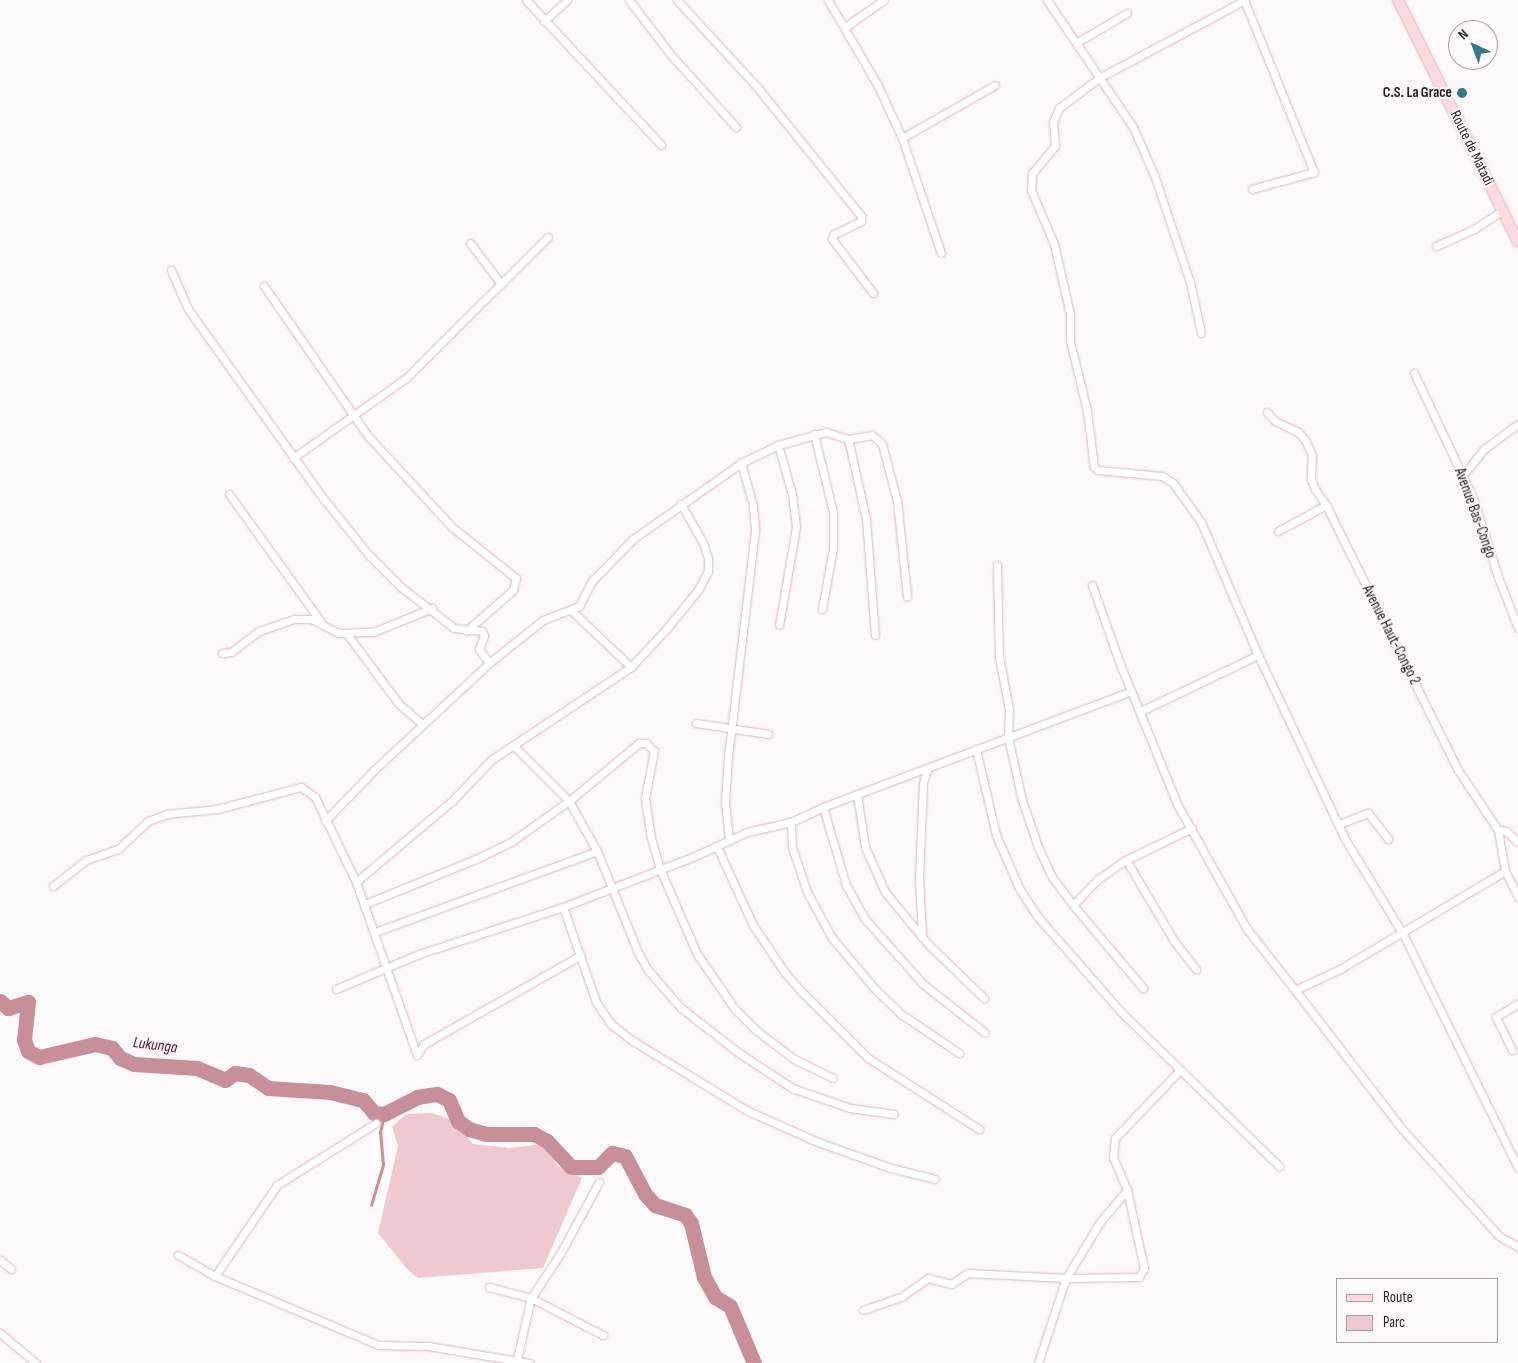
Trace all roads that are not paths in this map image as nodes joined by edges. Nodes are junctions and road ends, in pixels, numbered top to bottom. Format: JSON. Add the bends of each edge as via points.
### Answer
{"nodes":[{"id":1,"x":526,"y":0,"type":"edge"},
{"id":2,"x":568,"y":0,"type":"edge"},
{"id":3,"x":630,"y":0,"type":"edge"},
{"id":4,"x":677,"y":0,"type":"edge"},
{"id":5,"x":828,"y":0,"type":"edge"},
{"id":6,"x":884,"y":0,"type":"edge"},
{"id":7,"x":1048,"y":0,"type":"edge"},
{"id":8,"x":1244,"y":0,"type":"edge"},
{"id":9,"x":1398,"y":0,"type":"edge"},
{"id":10,"x":1128,"y":13,"type":"dead end"},
{"id":11,"x":544,"y":21,"type":"junction"},
{"id":12,"x":845,"y":28,"type":"junction"},
{"id":13,"x":1076,"y":42,"type":"junction"},
{"id":14,"x":1100,"y":78,"type":"junction"},
{"id":15,"x":995,"y":85,"type":"dead end"},
{"id":16,"x":736,"y":127,"type":"dead end"},
{"id":17,"x":902,"y":138,"type":"junction"},
{"id":18,"x":661,"y":145,"type":"dead end"},
{"id":19,"x":1252,"y":189,"type":"dead end"},
{"id":20,"x":1502,"y":210,"type":"junction"},
{"id":21,"x":1515,"y":228,"type":"edge"},
{"id":22,"x":548,"y":237,"type":"dead end"},
{"id":23,"x":1518,"y":242,"type":"edge"},
{"id":24,"x":470,"y":243,"type":"dead end"},
{"id":25,"x":1436,"y":246,"type":"dead end"},
{"id":26,"x":941,"y":253,"type":"dead end"},
{"id":27,"x":171,"y":270,"type":"dead end"},
{"id":28,"x":501,"y":284,"type":"junction"},
{"id":29,"x":264,"y":286,"type":"dead end"},
{"id":30,"x":873,"y":293,"type":"dead end"},
{"id":31,"x":1201,"y":333,"type":"dead end"},
{"id":32,"x":1414,"y":373,"type":"dead end"},
{"id":33,"x":1267,"y":412,"type":"dead end"},
{"id":34,"x":353,"y":417,"type":"junction"},
{"id":35,"x":1518,"y":424,"type":"edge"},
{"id":36,"x":814,"y":434,"type":"junction"},
{"id":37,"x":848,"y":439,"type":"junction"},
{"id":38,"x":778,"y":445,"type":"junction"},
{"id":39,"x":292,"y":458,"type":"junction"},
{"id":40,"x":741,"y":463,"type":"junction"},
{"id":41,"x":1463,"y":475,"type":"junction"},
{"id":42,"x":229,"y":494,"type":"dead end"},
{"id":43,"x":681,"y":504,"type":"junction"},
{"id":44,"x":1326,"y":504,"type":"junction"},
{"id":45,"x":1278,"y":530,"type":"dead end"},
{"id":46,"x":997,"y":565,"type":"dead end"},
{"id":47,"x":1092,"y":585,"type":"dead end"},
{"id":48,"x":907,"y":596,"type":"dead end"},
{"id":49,"x":432,"y":608,"type":"junction"},
{"id":50,"x":822,"y":609,"type":"dead end"},
{"id":51,"x":572,"y":611,"type":"junction"},
{"id":52,"x":321,"y":623,"type":"junction"},
{"id":53,"x":778,"y":625,"type":"dead end"},
{"id":54,"x":1518,"y":628,"type":"edge"},
{"id":55,"x":466,"y":631,"type":"junction"},
{"id":56,"x":347,"y":634,"type":"junction"},
{"id":57,"x":875,"y":635,"type":"dead end"},
{"id":58,"x":222,"y":653,"type":"dead end"},
{"id":59,"x":1258,"y":655,"type":"junction"},
{"id":60,"x":489,"y":663,"type":"junction"},
{"id":61,"x":631,"y":667,"type":"junction"},
{"id":62,"x":1131,"y":691,"type":"junction"},
{"id":63,"x":1141,"y":711,"type":"junction"},
{"id":64,"x":696,"y":723,"type":"dead end"},
{"id":65,"x":422,"y":724,"type":"junction"},
{"id":66,"x":731,"y":727,"type":"junction"},
{"id":67,"x":768,"y":734,"type":"dead end"},
{"id":68,"x":1008,"y":737,"type":"junction"},
{"id":69,"x":513,"y":746,"type":"junction"},
{"id":70,"x":976,"y":749,"type":"junction"},
{"id":71,"x":928,"y":768,"type":"junction"},
{"id":72,"x":857,"y":794,"type":"junction"},
{"id":73,"x":569,"y":801,"type":"junction"},
{"id":74,"x":823,"y":807,"type":"junction"},
{"id":75,"x":325,"y":821,"type":"junction"},
{"id":76,"x":791,"y":822,"type":"junction"},
{"id":77,"x":1338,"y":824,"type":"junction"},
{"id":78,"x":1192,"y":828,"type":"junction"},
{"id":79,"x":1498,"y":830,"type":"junction"},
{"id":80,"x":1388,"y":839,"type":"dead end"},
{"id":81,"x":729,"y":840,"type":"junction"},
{"id":82,"x":1518,"y":842,"type":"edge"},
{"id":83,"x":717,"y":847,"type":"junction"},
{"id":84,"x":597,"y":851,"type":"junction"},
{"id":85,"x":1126,"y":860,"type":"junction"},
{"id":86,"x":660,"y":870,"type":"junction"},
{"id":87,"x":1504,"y":871,"type":"junction"},
{"id":88,"x":356,"y":882,"type":"junction"},
{"id":89,"x":53,"y":886,"type":"dead end"},
{"id":90,"x":612,"y":888,"type":"junction"},
{"id":91,"x":1518,"y":897,"type":"edge"},
{"id":92,"x":366,"y":904,"type":"junction"},
{"id":93,"x":1073,"y":905,"type":"junction"},
{"id":94,"x":563,"y":907,"type":"junction"},
{"id":95,"x":1401,"y":930,"type":"junction"},
{"id":96,"x":376,"y":932,"type":"junction"},
{"id":97,"x":922,"y":938,"type":"junction"},
{"id":98,"x":581,"y":955,"type":"junction"},
{"id":99,"x":388,"y":966,"type":"junction"},
{"id":100,"x":1196,"y":969,"type":"dead end"},
{"id":101,"x":1143,"y":988,"type":"dead end"},
{"id":102,"x":336,"y":989,"type":"dead end"},
{"id":103,"x":1295,"y":990,"type":"junction"},
{"id":104,"x":984,"y":998,"type":"dead end"},
{"id":105,"x":1518,"y":1003,"type":"edge"},
{"id":106,"x":984,"y":1032,"type":"dead end"},
{"id":107,"x":1512,"y":1050,"type":"dead end"},
{"id":108,"x":959,"y":1053,"type":"dead end"},
{"id":109,"x":1180,"y":1070,"type":"junction"},
{"id":110,"x":833,"y":1078,"type":"dead end"},
{"id":111,"x":894,"y":1114,"type":"dead end"},
{"id":112,"x":376,"y":1123,"type":"dead end"},
{"id":113,"x":979,"y":1129,"type":"dead end"},
{"id":114,"x":1279,"y":1166,"type":"dead end"},
{"id":115,"x":1518,"y":1168,"type":"edge"},
{"id":116,"x":935,"y":1179,"type":"dead end"},
{"id":117,"x":599,"y":1182,"type":"dead end"},
{"id":118,"x":1127,"y":1190,"type":"junction"},
{"id":119,"x":1518,"y":1247,"type":"edge"},
{"id":120,"x":178,"y":1255,"type":"dead end"},
{"id":121,"x":0,"y":1260,"type":"edge"},
{"id":122,"x":11,"y":1268,"type":"dead end"},
{"id":123,"x":215,"y":1276,"type":"junction"},
{"id":124,"x":1066,"y":1278,"type":"junction"},
{"id":125,"x":490,"y":1288,"type":"dead end"},
{"id":126,"x":531,"y":1298,"type":"junction"},
{"id":127,"x":863,"y":1310,"type":"dead end"},
{"id":128,"x":0,"y":1333,"type":"edge"},
{"id":129,"x":603,"y":1335,"type":"dead end"},
{"id":130,"x":516,"y":1361,"type":"edge"},
{"id":131,"x":36,"y":1363,"type":"edge"},
{"id":132,"x":530,"y":1363,"type":"edge"},
{"id":133,"x":1038,"y":1363,"type":"edge"}],
"edges":[{"from":1,"to":11,"type":"street"},
{"from":2,"to":11,"type":"street"},
{"from":3,"to":16,"type":"street","via":[[670,55]]},
{"from":4,"to":30,"type":"street","via":[[757,87],[861,216],[861,221],[834,234],[832,239]]},
{"from":5,"to":12,"type":"street"},
{"from":6,"to":12,"type":"street"},
{"from":7,"to":13,"type":"street"},
{"from":8,"to":14,"type":"street"},
{"from":8,"to":19,"type":"street","via":[[1314,172]]},
{"from":9,"to":20,"type":"main road","name":"Route de Matadi"},
{"from":10,"to":13,"type":"street"},
{"from":11,"to":18,"type":"street"},
{"from":12,"to":17,"type":"street","via":[[878,86]]},
{"from":13,"to":14,"type":"street"},
{"from":14,"to":31,"type":"street","via":[[1133,128],[1155,178],[1190,282]]},
{"from":14,"to":59,"type":"street","via":[[1058,108],[1052,122],[1054,146],[1039,162],[1030,182],[1054,244],[1070,314],[1070,341],[1087,411],[1094,467],[1105,471],[1155,474],[1173,483],[1201,522]]},
{"from":15,"to":17,"type":"street"},
{"from":17,"to":26,"type":"street"},
{"from":20,"to":21,"type":"main road","name":"Route de Matadi"},
{"from":20,"to":25,"type":"street","via":[[1474,229]]},
{"from":21,"to":23,"type":"main road","name":"Route de Matadi"},
{"from":22,"to":28,"type":"street"},
{"from":24,"to":28,"type":"street"},
{"from":27,"to":39,"type":"street","via":[[188,309]]},
{"from":28,"to":34,"type":"street","via":[[406,378]]},
{"from":29,"to":34,"type":"street"},
{"from":32,"to":41,"type":"street","name":"Avenue Bas-Congo"},
{"from":33,"to":44,"type":"street","name":"Avenue Haut-Congo 2","via":[[1275,421],[1298,432],[1306,440],[1314,467],[1311,479]]},
{"from":34,"to":39,"type":"street"},
{"from":34,"to":55,"type":"street","via":[[452,527],[516,578],[513,590]]},
{"from":35,"to":41,"type":"street","via":[[1484,449]]},
{"from":36,"to":37,"type":"street","via":[[826,432]]},
{"from":36,"to":38,"type":"street"},
{"from":36,"to":50,"type":"street","via":[[833,512],[832,548]]},
{"from":37,"to":48,"type":"street","via":[[872,435],[882,444],[896,501]]},
{"from":37,"to":57,"type":"street","via":[[866,519]]},
{"from":38,"to":40,"type":"street"},
{"from":38,"to":53,"type":"street","via":[[792,494],[796,527]]},
{"from":39,"to":49,"type":"street","via":[[391,578]]},
{"from":40,"to":43,"type":"street"},
{"from":40,"to":66,"type":"street","via":[[753,505],[755,529]]},
{"from":41,"to":54,"type":"street","name":"Avenue Bas-Congo"},
{"from":42,"to":52,"type":"street"},
{"from":43,"to":51,"type":"street","via":[[632,539],[592,581],[585,599]]},
{"from":43,"to":61,"type":"street","via":[[702,541],[708,558],[708,571],[686,605]]},
{"from":44,"to":45,"type":"street"},
{"from":44,"to":79,"type":"street","name":"Avenue Haut-Congo 2","via":[[1458,770]]},
{"from":46,"to":68,"type":"street","via":[[999,658],[1009,709]]},
{"from":47,"to":62,"type":"street"},
{"from":49,"to":55,"type":"street","via":[[454,628]]},
{"from":49,"to":56,"type":"street","via":[[373,632]]},
{"from":51,"to":60,"type":"street","via":[[543,620]]},
{"from":51,"to":61,"type":"street"},
{"from":52,"to":56,"type":"street","via":[[338,633]]},
{"from":52,"to":58,"type":"street","via":[[294,619],[269,626],[248,637],[231,652]]},
{"from":55,"to":60,"type":"street","via":[[482,631],[484,636],[479,649]]},
{"from":56,"to":65,"type":"street","via":[[399,704]]},
{"from":59,"to":63,"type":"street"},
{"from":59,"to":77,"type":"street"},
{"from":60,"to":65,"type":"street"},
{"from":61,"to":69,"type":"street"},
{"from":62,"to":63,"type":"street"},
{"from":62,"to":68,"type":"street"},
{"from":63,"to":78,"type":"street","via":[[1170,790]]},
{"from":64,"to":66,"type":"street"},
{"from":65,"to":75,"type":"street"},
{"from":66,"to":67,"type":"street"},
{"from":66,"to":81,"type":"street","via":[[725,802]]},
{"from":68,"to":70,"type":"street"},
{"from":68,"to":93,"type":"street","via":[[1022,800],[1038,847],[1052,877]]},
{"from":69,"to":73,"type":"street"},
{"from":69,"to":88,"type":"street","via":[[491,760],[452,801]]},
{"from":70,"to":71,"type":"street"},
{"from":70,"to":109,"type":"street","via":[[996,835],[1019,888],[1074,960]]},
{"from":71,"to":72,"type":"street"},
{"from":71,"to":97,"type":"street","via":[[923,783],[919,878]]},
{"from":72,"to":74,"type":"street"},
{"from":72,"to":97,"type":"street","via":[[865,848],[872,866],[885,892]]},
{"from":73,"to":84,"type":"street"},
{"from":73,"to":86,"type":"street","via":[[639,743],[650,746],[654,751],[649,769],[646,815]]},
{"from":73,"to":92,"type":"street","via":[[494,851]]},
{"from":74,"to":76,"type":"street"},
{"from":74,"to":106,"type":"street","via":[[846,885],[865,918],[923,984]]},
{"from":75,"to":88,"type":"street"},
{"from":75,"to":89,"type":"street","via":[[314,797],[301,787],[217,809],[167,814],[148,821],[118,849],[86,860]]},
{"from":76,"to":81,"type":"street","via":[[766,826]]},
{"from":76,"to":108,"type":"street","via":[[792,847],[806,892],[832,938],[901,1014]]},
{"from":77,"to":80,"type":"street","via":[[1368,813]]},
{"from":77,"to":95,"type":"street"},
{"from":78,"to":85,"type":"street"},
{"from":78,"to":103,"type":"street","via":[[1247,929]]},
{"from":79,"to":82,"type":"street","via":[[1506,831]]},
{"from":79,"to":87,"type":"street","name":"Avenue Haut-Congo 2"},
{"from":81,"to":83,"type":"street"},
{"from":83,"to":86,"type":"street"},
{"from":83,"to":113,"type":"street","via":[[753,925],[785,973],[803,993],[868,1058]]},
{"from":84,"to":90,"type":"street"},
{"from":84,"to":96,"type":"street"},
{"from":85,"to":93,"type":"street","via":[[1097,880]]},
{"from":85,"to":100,"type":"street","via":[[1174,941]]},
{"from":86,"to":90,"type":"street"},
{"from":86,"to":110,"type":"street","via":[[697,954],[734,1009],[777,1048]]},
{"from":87,"to":91,"type":"street","name":"Avenue Haut-Congo 2"},
{"from":87,"to":95,"type":"street"},
{"from":88,"to":92,"type":"street"},
{"from":90,"to":94,"type":"street"},
{"from":90,"to":111,"type":"street","via":[[647,969],[676,1003],[700,1023],[792,1088],[850,1108]]},
{"from":92,"to":96,"type":"street"},
{"from":93,"to":101,"type":"street","via":[[1116,952],[1132,979]]},
{"from":94,"to":98,"type":"street"},
{"from":94,"to":99,"type":"street"},
{"from":95,"to":103,"type":"street","via":[[1340,969]]},
{"from":95,"to":115,"type":"street"},
{"from":96,"to":99,"type":"street"},
{"from":97,"to":104,"type":"street"},
{"from":98,"to":99,"type":"street","via":[[424,1044],[418,1055]]},
{"from":98,"to":116,"type":"street","via":[[596,1002],[611,1024],[655,1057],[757,1115],[818,1142],[891,1168]]},
{"from":99,"to":102,"type":"street"},
{"from":103,"to":119,"type":"street","via":[[1402,1129],[1499,1236]]},
{"from":105,"to":107,"type":"street","via":[[1496,1017]]},
{"from":109,"to":114,"type":"street"},
{"from":109,"to":118,"type":"street","via":[[1115,1138],[1113,1157]]},
{"from":112,"to":123,"type":"street","via":[[277,1185]]},
{"from":117,"to":126,"type":"street","via":[[560,1254]]},
{"from":118,"to":124,"type":"street","via":[[1100,1222]]},
{"from":118,"to":124,"type":"street","via":[[1144,1268],[1142,1275]]},
{"from":120,"to":123,"type":"street"},
{"from":121,"to":122,"type":"street"},
{"from":123,"to":130,"type":"street","via":[[378,1345],[428,1346]]},
{"from":124,"to":127,"type":"street","via":[[968,1273],[945,1284],[928,1278],[900,1297]]},
{"from":124,"to":133,"type":"street"},
{"from":125,"to":126,"type":"street"},
{"from":126,"to":129,"type":"street"},
{"from":126,"to":130,"type":"street"},
{"from":128,"to":131,"type":"street"},
{"from":130,"to":132,"type":"street"}]}
